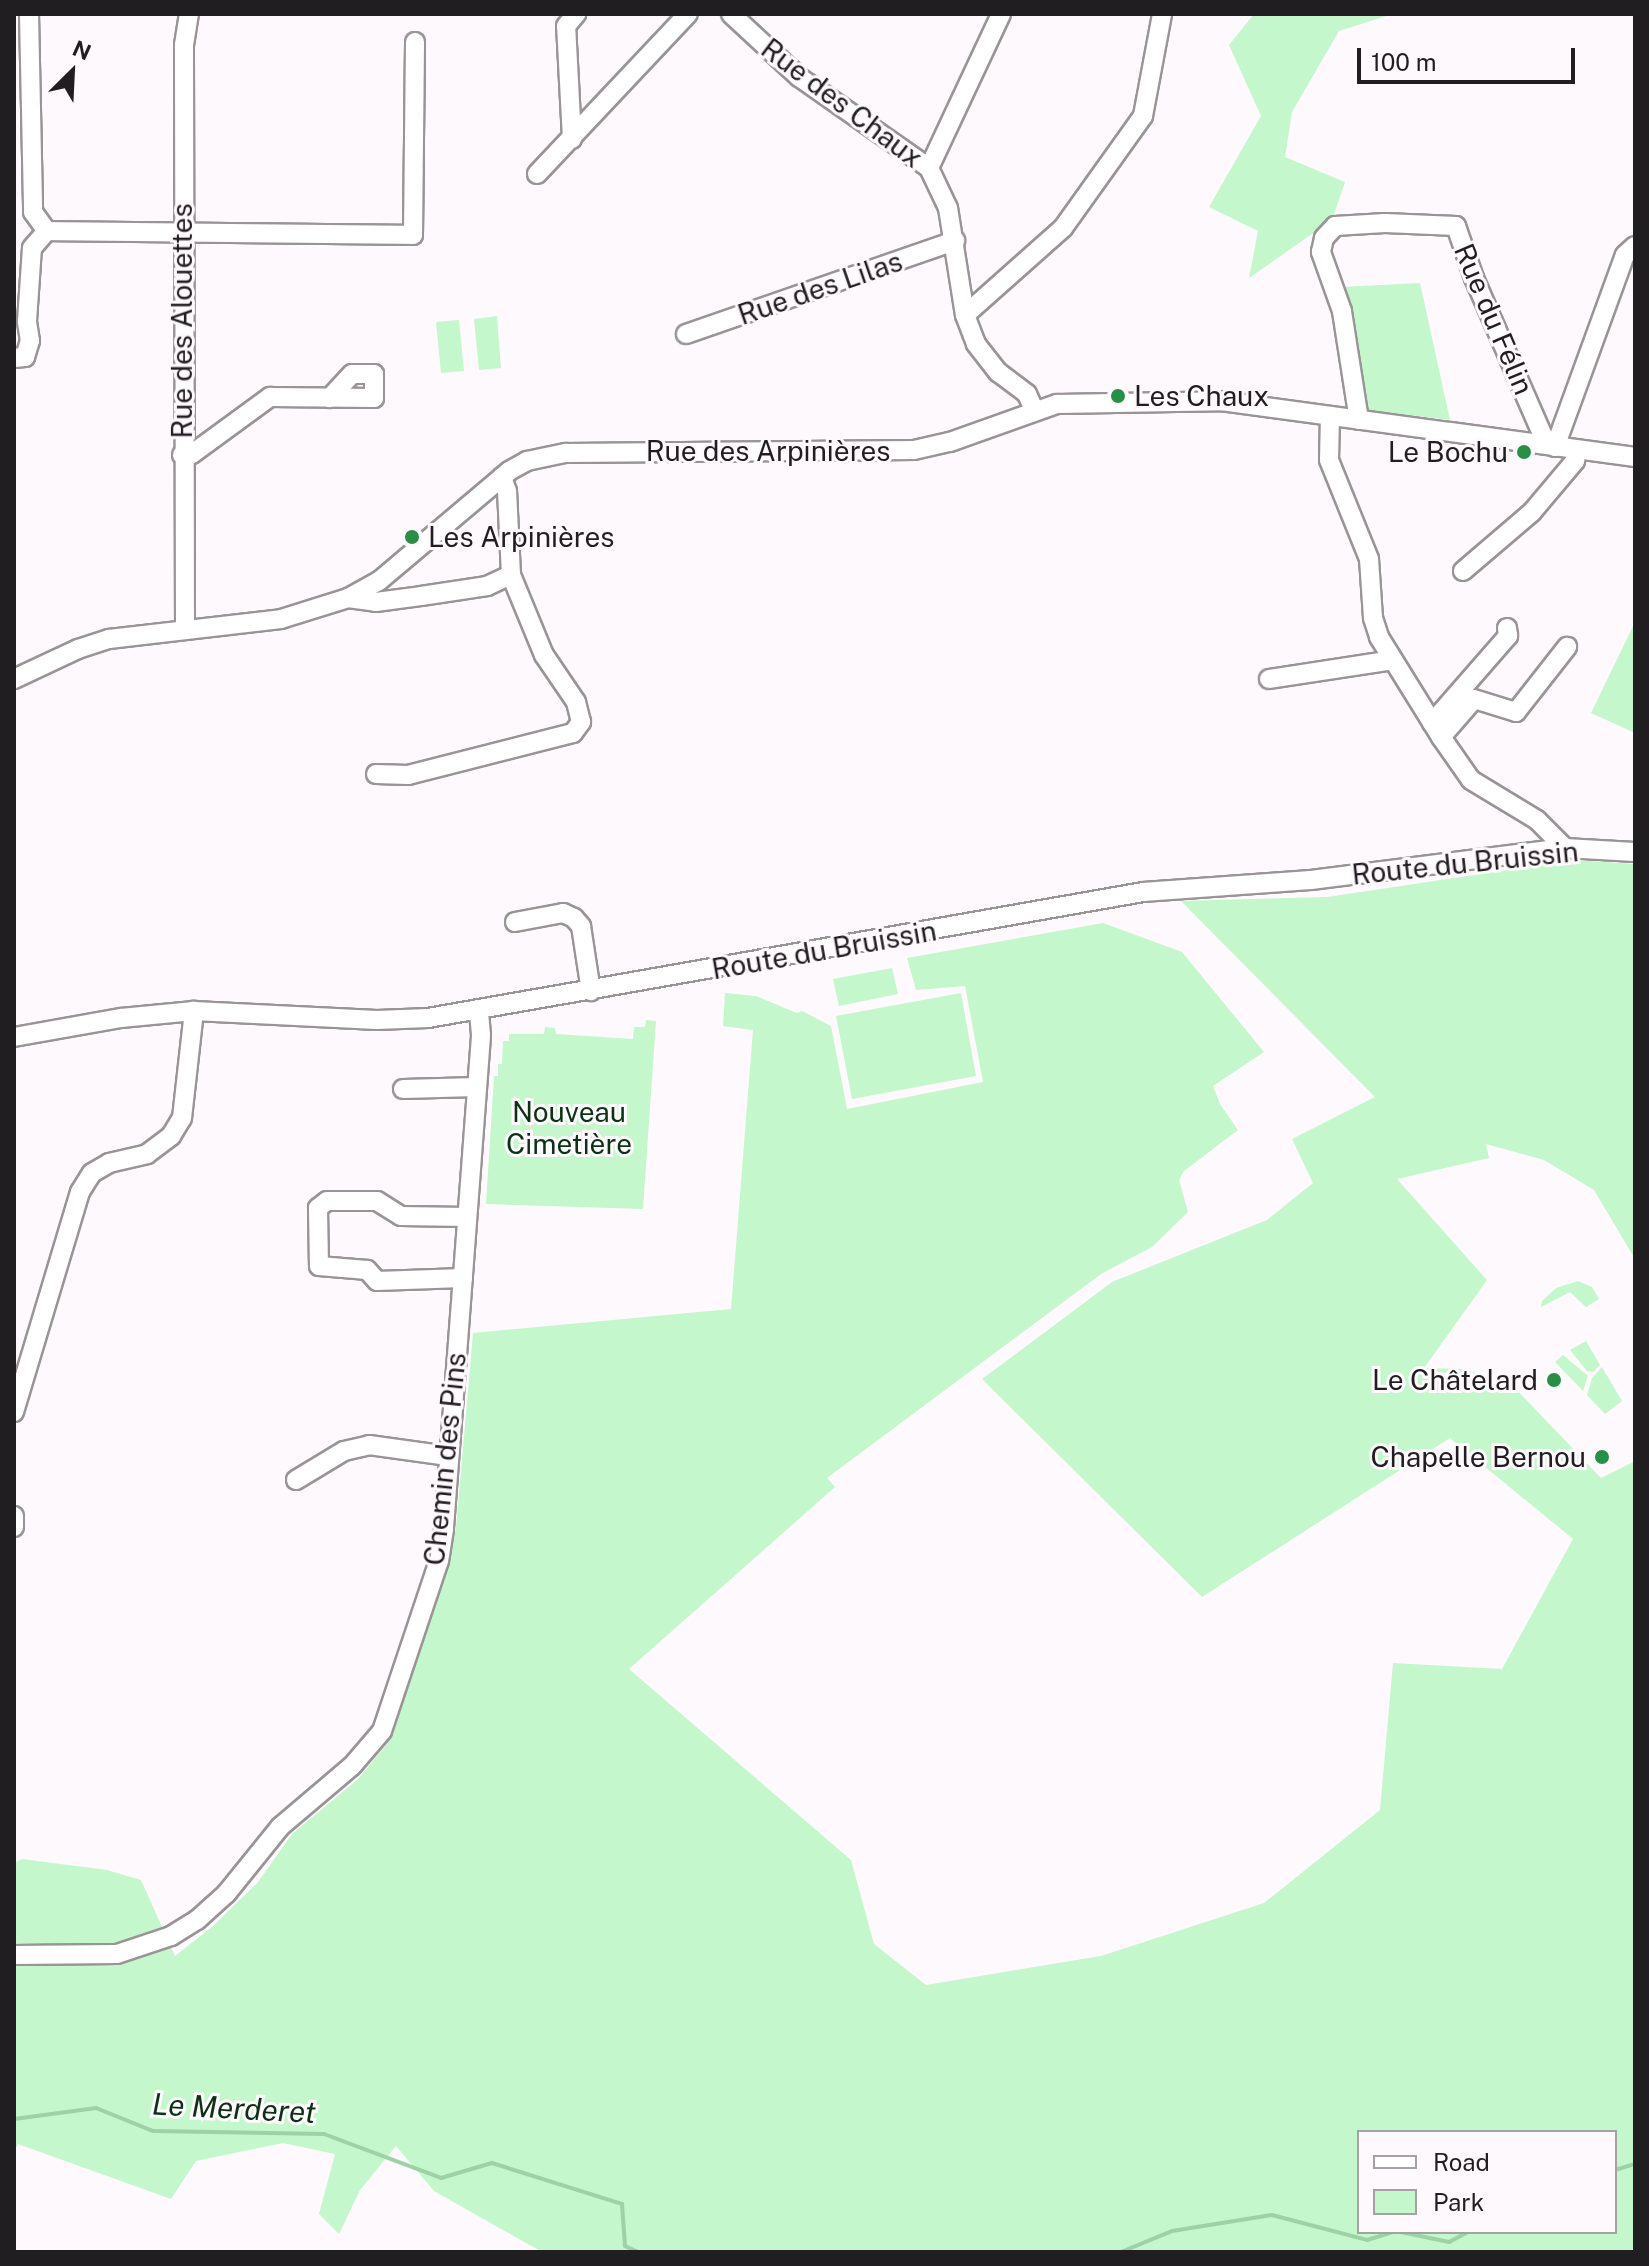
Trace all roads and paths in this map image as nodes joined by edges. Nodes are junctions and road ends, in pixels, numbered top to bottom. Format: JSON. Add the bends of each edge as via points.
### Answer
{"nodes":[{"id":1,"x":29,"y":14,"type":"edge"},
{"id":2,"x":189,"y":14,"type":"edge"},
{"id":3,"x":576,"y":14,"type":"edge"},
{"id":4,"x":688,"y":14,"type":"edge"},
{"id":5,"x":731,"y":14,"type":"edge"},
{"id":6,"x":1001,"y":14,"type":"edge"},
{"id":7,"x":1162,"y":14,"type":"edge"},
{"id":8,"x":415,"y":42,"type":"dead end"},
{"id":9,"x":572,"y":139,"type":"junction"},
{"id":10,"x":929,"y":168,"type":"junction"},
{"id":11,"x":537,"y":174,"type":"dead end"},
{"id":12,"x":47,"y":231,"type":"junction"},
{"id":13,"x":183,"y":233,"type":"junction"},
{"id":14,"x":955,"y":241,"type":"junction"},
{"id":15,"x":1635,"y":246,"type":"edge"},
{"id":16,"x":965,"y":315,"type":"junction"},
{"id":17,"x":20,"y":325,"type":"edge"},
{"id":18,"x":686,"y":334,"type":"dead end"},
{"id":19,"x":14,"y":358,"type":"edge"},
{"id":20,"x":330,"y":398,"type":"dead end"},
{"id":21,"x":1034,"y":410,"type":"junction"},
{"id":22,"x":1330,"y":416,"type":"junction"},
{"id":23,"x":1359,"y":420,"type":"junction"},
{"id":24,"x":1551,"y":446,"type":"junction"},
{"id":25,"x":1577,"y":450,"type":"junction"},
{"id":26,"x":182,"y":455,"type":"junction"},
{"id":27,"x":1635,"y":457,"type":"edge"},
{"id":28,"x":502,"y":477,"type":"junction"},
{"id":29,"x":1463,"y":571,"type":"dead end"},
{"id":30,"x":511,"y":575,"type":"junction"},
{"id":31,"x":348,"y":598,"type":"junction"},
{"id":32,"x":185,"y":628,"type":"junction"},
{"id":33,"x":1507,"y":628,"type":"dead end"},
{"id":34,"x":1567,"y":647,"type":"dead end"},
{"id":35,"x":1393,"y":660,"type":"junction"},
{"id":36,"x":14,"y":679,"type":"edge"},
{"id":37,"x":1269,"y":679,"type":"dead end"},
{"id":38,"x":1436,"y":730,"type":"junction"},
{"id":39,"x":376,"y":774,"type":"dead end"},
{"id":40,"x":1565,"y":848,"type":"junction"},
{"id":41,"x":1635,"y":852,"type":"edge"},
{"id":42,"x":515,"y":922,"type":"dead end"},
{"id":43,"x":591,"y":991,"type":"junction"},
{"id":44,"x":194,"y":1011,"type":"junction"},
{"id":45,"x":479,"y":1012,"type":"junction"},
{"id":46,"x":14,"y":1037,"type":"edge"},
{"id":47,"x":477,"y":1087,"type":"junction"},
{"id":48,"x":403,"y":1089,"type":"dead end"},
{"id":49,"x":467,"y":1217,"type":"junction"},
{"id":50,"x":463,"y":1278,"type":"junction"},
{"id":51,"x":14,"y":1412,"type":"edge"},
{"id":52,"x":448,"y":1456,"type":"junction"},
{"id":53,"x":296,"y":1480,"type":"dead end"},
{"id":54,"x":14,"y":1516,"type":"edge"},
{"id":55,"x":14,"y":1527,"type":"edge"},
{"id":56,"x":14,"y":1955,"type":"edge"}],
"edges":[{"from":1,"to":12,"type":"street","via":[[33,212]]},
{"from":2,"to":13,"type":"street","name":"Rue des Alouettes","via":[[184,45]]},
{"from":3,"to":9,"type":"street","via":[[566,26]]},
{"from":4,"to":9,"type":"street"},
{"from":5,"to":10,"type":"street","name":"Rue des Chaux","via":[[799,77]]},
{"from":6,"to":10,"type":"street"},
{"from":7,"to":16,"type":"street","via":[[1143,116],[1063,228]]},
{"from":8,"to":13,"type":"street","via":[[413,235]]},
{"from":9,"to":11,"type":"street"},
{"from":10,"to":14,"type":"street","name":"Rue des Chaux","via":[[948,208]]},
{"from":12,"to":13,"type":"street"},
{"from":12,"to":17,"type":"street","via":[[32,248]]},
{"from":13,"to":26,"type":"street","name":"Rue des Alouettes"},
{"from":14,"to":16,"type":"street","name":"Rue des Chaux"},
{"from":14,"to":18,"type":"street","name":"Rue des Lilas"},
{"from":15,"to":24,"type":"street","via":[[1625,255]]},
{"from":16,"to":21,"type":"street","name":"Rue des Chaux","via":[[983,353],[1027,394]]},
{"from":17,"to":19,"type":"street","via":[[30,341],[25,357]]},
{"from":20,"to":26,"type":"street","via":[[270,397],[192,454]]},
{"from":21,"to":22,"type":"street","name":"Rue des Arpinières","via":[[1065,403],[1221,401]]},
{"from":21,"to":28,"type":"street","name":"Rue des Arpinières","via":[[914,450],[566,453],[527,461]]},
{"from":22,"to":23,"type":"street","name":"Rue des Arpinières"},
{"from":22,"to":35,"type":"street","via":[[1329,460],[1369,559],[1373,618]]},
{"from":23,"to":24,"type":"street","name":"Rue des Arpinières"},
{"from":23,"to":24,"type":"street","name":"Rue du Félin","via":[[1342,311],[1321,252],[1324,238],[1335,226],[1456,226],[1474,278]]},
{"from":24,"to":25,"type":"street","name":"Rue des Arpinières"},
{"from":25,"to":27,"type":"street","name":"Rue des Arpinières"},
{"from":25,"to":29,"type":"street","via":[[1575,461],[1532,512]]},
{"from":26,"to":32,"type":"street","name":"Rue des Alouettes"},
{"from":28,"to":30,"type":"street"},
{"from":28,"to":31,"type":"street","name":"Rue des Arpinières","via":[[379,581]]},
{"from":30,"to":31,"type":"street","name":"Rue des Arpinières","via":[[487,586],[421,596],[376,602]]},
{"from":30,"to":39,"type":"street","via":[[544,655],[576,702],[581,722],[573,733],[558,737],[408,775]]},
{"from":31,"to":32,"type":"street","name":"Rue des Arpinières","via":[[281,619]]},
{"from":32,"to":36,"type":"street","name":"Rue des Arpinières","via":[[109,639]]},
{"from":33,"to":38,"type":"street","via":[[1508,636]]},
{"from":34,"to":38,"type":"street","via":[[1516,712],[1474,699]]},
{"from":35,"to":37,"type":"street"},
{"from":35,"to":38,"type":"street"},
{"from":38,"to":40,"type":"street","via":[[1471,780],[1537,820]]},
{"from":40,"to":41,"type":"street","name":"Route du Bruissin"},
{"from":40,"to":43,"type":"street","name":"Route du Bruissin","via":[[1311,880],[1143,892]]},
{"from":42,"to":43,"type":"street","via":[[563,913],[574,918],[581,926]]},
{"from":43,"to":45,"type":"street","name":"Route du Bruissin"},
{"from":44,"to":45,"type":"street","name":"Route du Bruissin","via":[[377,1020]]},
{"from":44,"to":46,"type":"street","name":"Route du Bruissin"},
{"from":44,"to":51,"type":"street","via":[[182,1118],[171,1136],[147,1154],[109,1163],[92,1173],[80,1192]]},
{"from":45,"to":47,"type":"street","name":"Chemin des Pins"},
{"from":47,"to":48,"type":"street"},
{"from":47,"to":49,"type":"street","name":"Chemin des Pins"},
{"from":49,"to":50,"type":"street","name":"Chemin des Pins"},
{"from":49,"to":50,"type":"street","via":[[401,1216],[377,1201],[327,1201],[318,1208],[319,1266],[367,1270],[377,1281]]},
{"from":50,"to":52,"type":"street","name":"Chemin des Pins"},
{"from":52,"to":53,"type":"street","via":[[369,1445],[344,1451]]},
{"from":52,"to":56,"type":"street","name":"Chemin des Pins","via":[[439,1561],[382,1731],[352,1766],[280,1827],[226,1894],[171,1936],[117,1954]]},
{"from":54,"to":55,"type":"street"}]}
